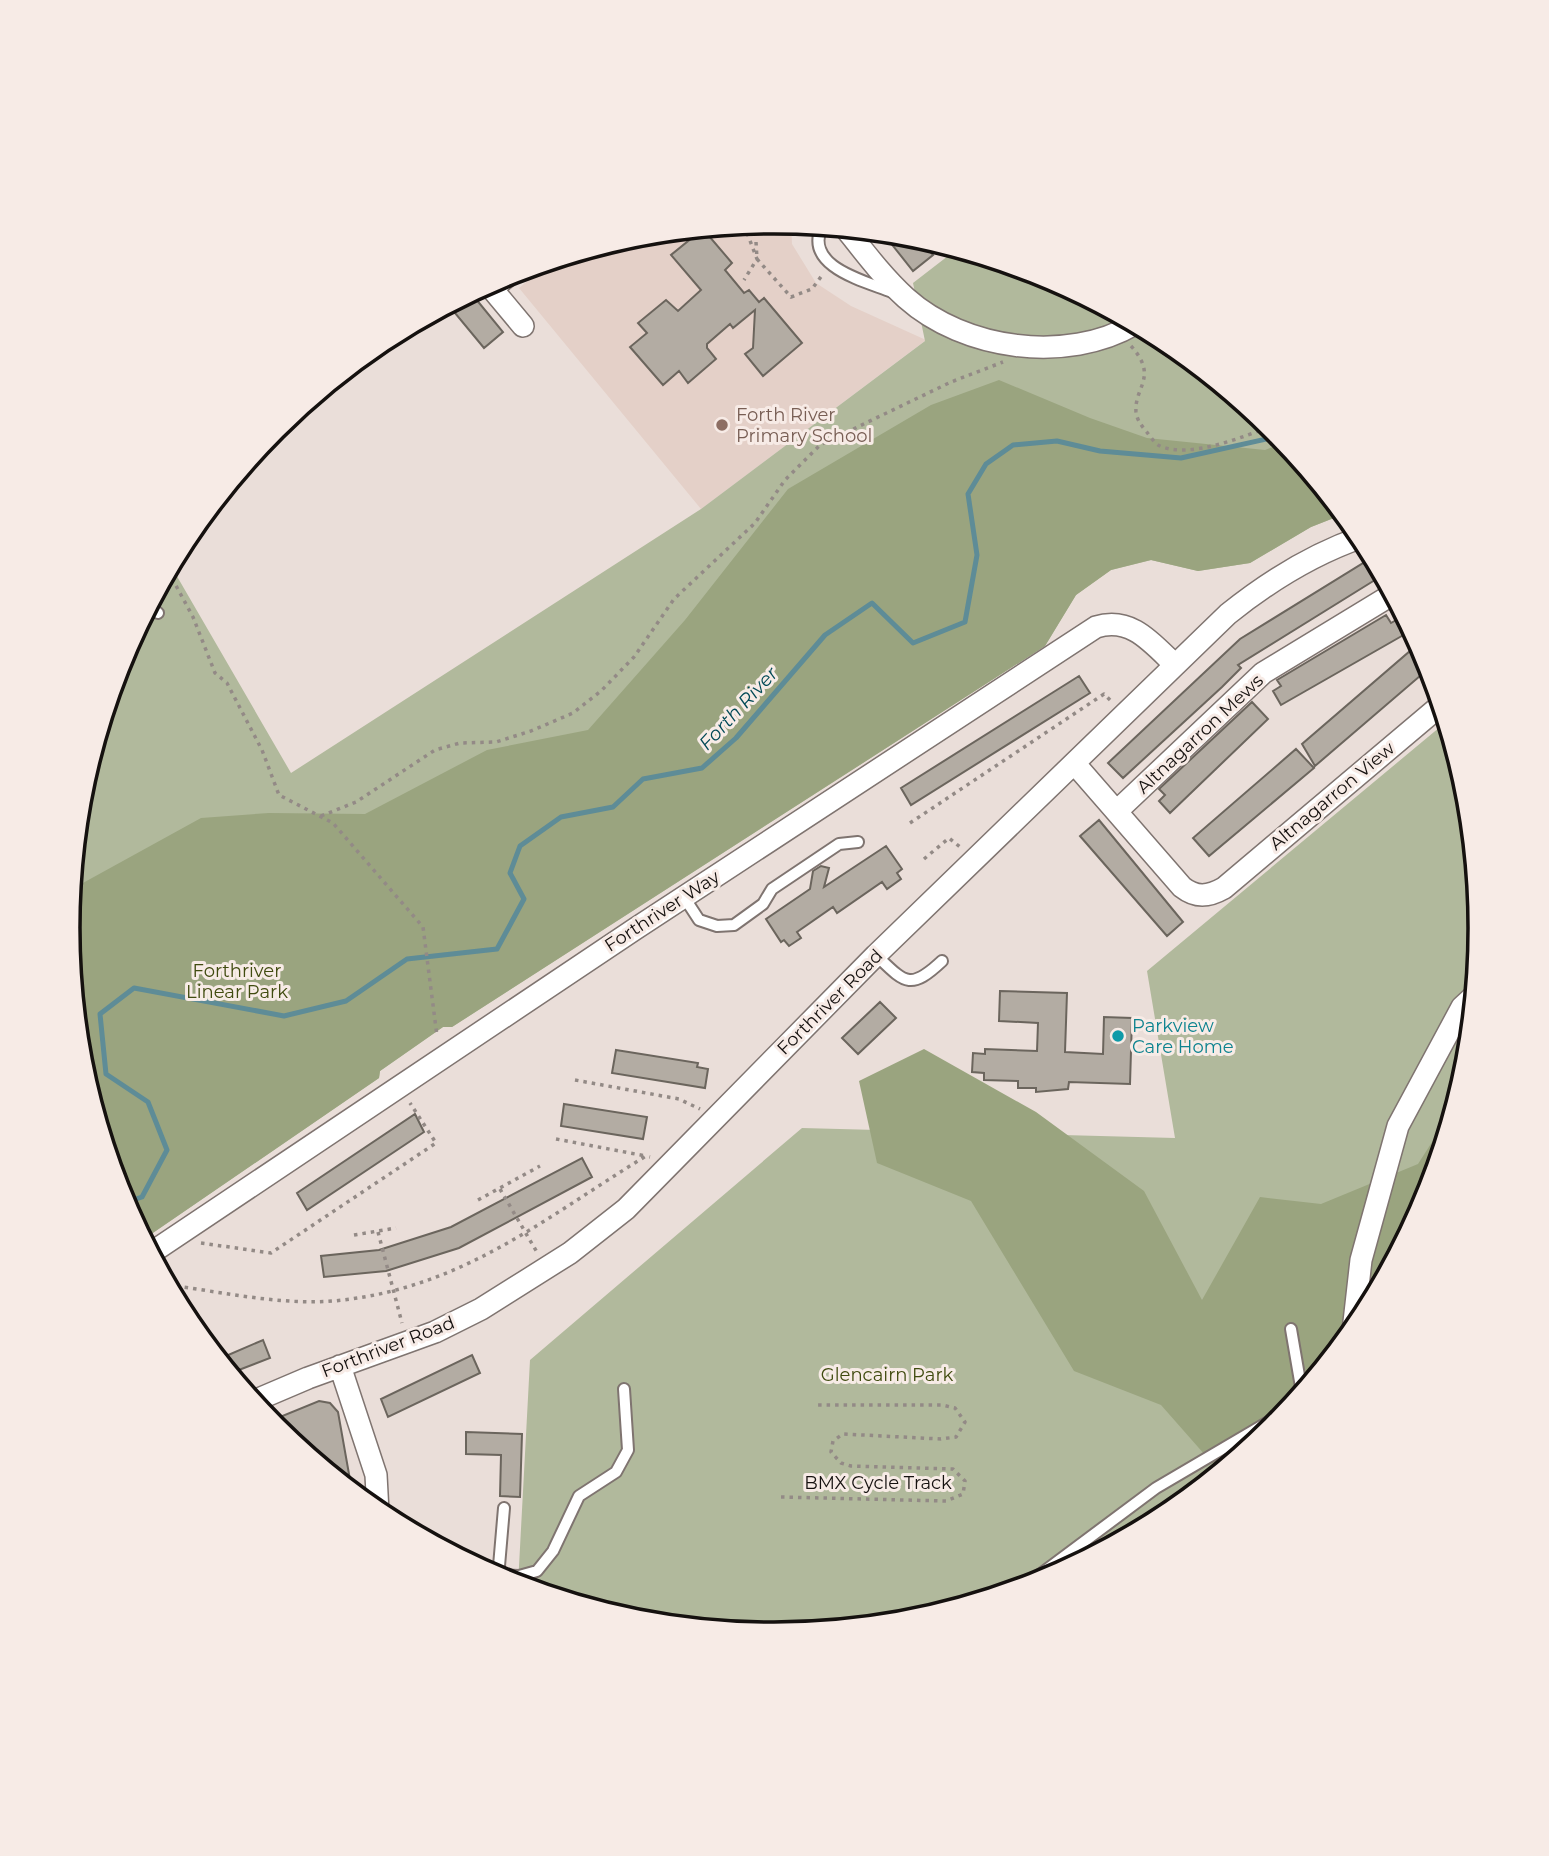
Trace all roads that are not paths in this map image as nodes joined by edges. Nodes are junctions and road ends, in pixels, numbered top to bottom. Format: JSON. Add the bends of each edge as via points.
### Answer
{"nodes":[{"id":1,"x":820,"y":235,"type":"edge"},
{"id":2,"x":855,"y":239,"type":"edge"},
{"id":3,"x":495,"y":293,"type":"edge"},
{"id":4,"x":907,"y":299,"type":"junction"},
{"id":5,"x":523,"y":326,"type":"dead end"},
{"id":6,"x":1130,"y":332,"type":"edge"},
{"id":7,"x":1352,"y":542,"type":"edge"},
{"id":8,"x":1385,"y":599,"type":"edge"},
{"id":9,"x":1175,"y":665,"type":"junction"},
{"id":10,"x":1434,"y":711,"type":"edge"},
{"id":11,"x":1075,"y":764,"type":"junction"},
{"id":12,"x":1117,"y":811,"type":"junction"},
{"id":13,"x":858,"y":842,"type":"dead end"},
{"id":14,"x":684,"y":897,"type":"junction"},
{"id":15,"x":876,"y":955,"type":"junction"},
{"id":16,"x":942,"y":961,"type":"dead end"},
{"id":17,"x":1464,"y":1008,"type":"edge"},
{"id":18,"x":159,"y":1248,"type":"edge"},
{"id":19,"x":1356,"y":1308,"type":"edge"},
{"id":20,"x":1291,"y":1329,"type":"dead end"},
{"id":21,"x":340,"y":1366,"type":"junction"},
{"id":22,"x":1300,"y":1381,"type":"edge"},
{"id":23,"x":624,"y":1389,"type":"dead end"},
{"id":24,"x":263,"y":1397,"type":"edge"},
{"id":25,"x":1250,"y":1433,"type":"edge"},
{"id":26,"x":377,"y":1497,"type":"edge"},
{"id":27,"x":504,"y":1508,"type":"dead end"},
{"id":28,"x":1061,"y":1559,"type":"edge"},
{"id":29,"x":499,"y":1564,"type":"edge"},
{"id":30,"x":524,"y":1575,"type":"edge"}],
"edges":[{"from":1,"to":4,"type":"lane","via":[[822,256],[836,269]]},
{"from":2,"to":4,"type":"street"},
{"from":3,"to":5,"type":"street"},
{"from":4,"to":6,"type":"street","via":[[948,327],[1016,345],[1046,347]]},
{"from":7,"to":9,"type":"street","name":"Forthriver Road","via":[[1259,589]]},
{"from":8,"to":12,"type":"street","name":"Altnagarron Mews","via":[[1263,673]]},
{"from":9,"to":11,"type":"street","name":"Forthriver Road"},
{"from":9,"to":14,"type":"street","name":"Forthriver Way","via":[[1129,625],[1096,626]]},
{"from":10,"to":12,"type":"street","name":"Altnagarron View","via":[[1224,888],[1206,895],[1189,892]]},
{"from":11,"to":12,"type":"street"},
{"from":11,"to":15,"type":"street","name":"Forthriver Road"},
{"from":13,"to":14,"type":"lane","via":[[839,844],[772,890],[763,904],[734,925],[699,920]]},
{"from":14,"to":18,"type":"street","name":"Forthriver Way"},
{"from":15,"to":16,"type":"lane","via":[[911,982],[919,981]]},
{"from":15,"to":21,"type":"street","name":"Forthriver Road","via":[[626,1209],[570,1253],[481,1309]]},
{"from":17,"to":19,"type":"street","via":[[1398,1126],[1361,1260]]},
{"from":20,"to":22,"type":"lane"},
{"from":21,"to":24,"type":"street","name":"Forthriver Road"},
{"from":21,"to":26,"type":"street","via":[[376,1475]]},
{"from":23,"to":30,"type":"lane","via":[[628,1450],[616,1472],[579,1496],[553,1551],[537,1571]]},
{"from":25,"to":28,"type":"lane","via":[[1156,1489]]},
{"from":27,"to":29,"type":"lane"}]}
